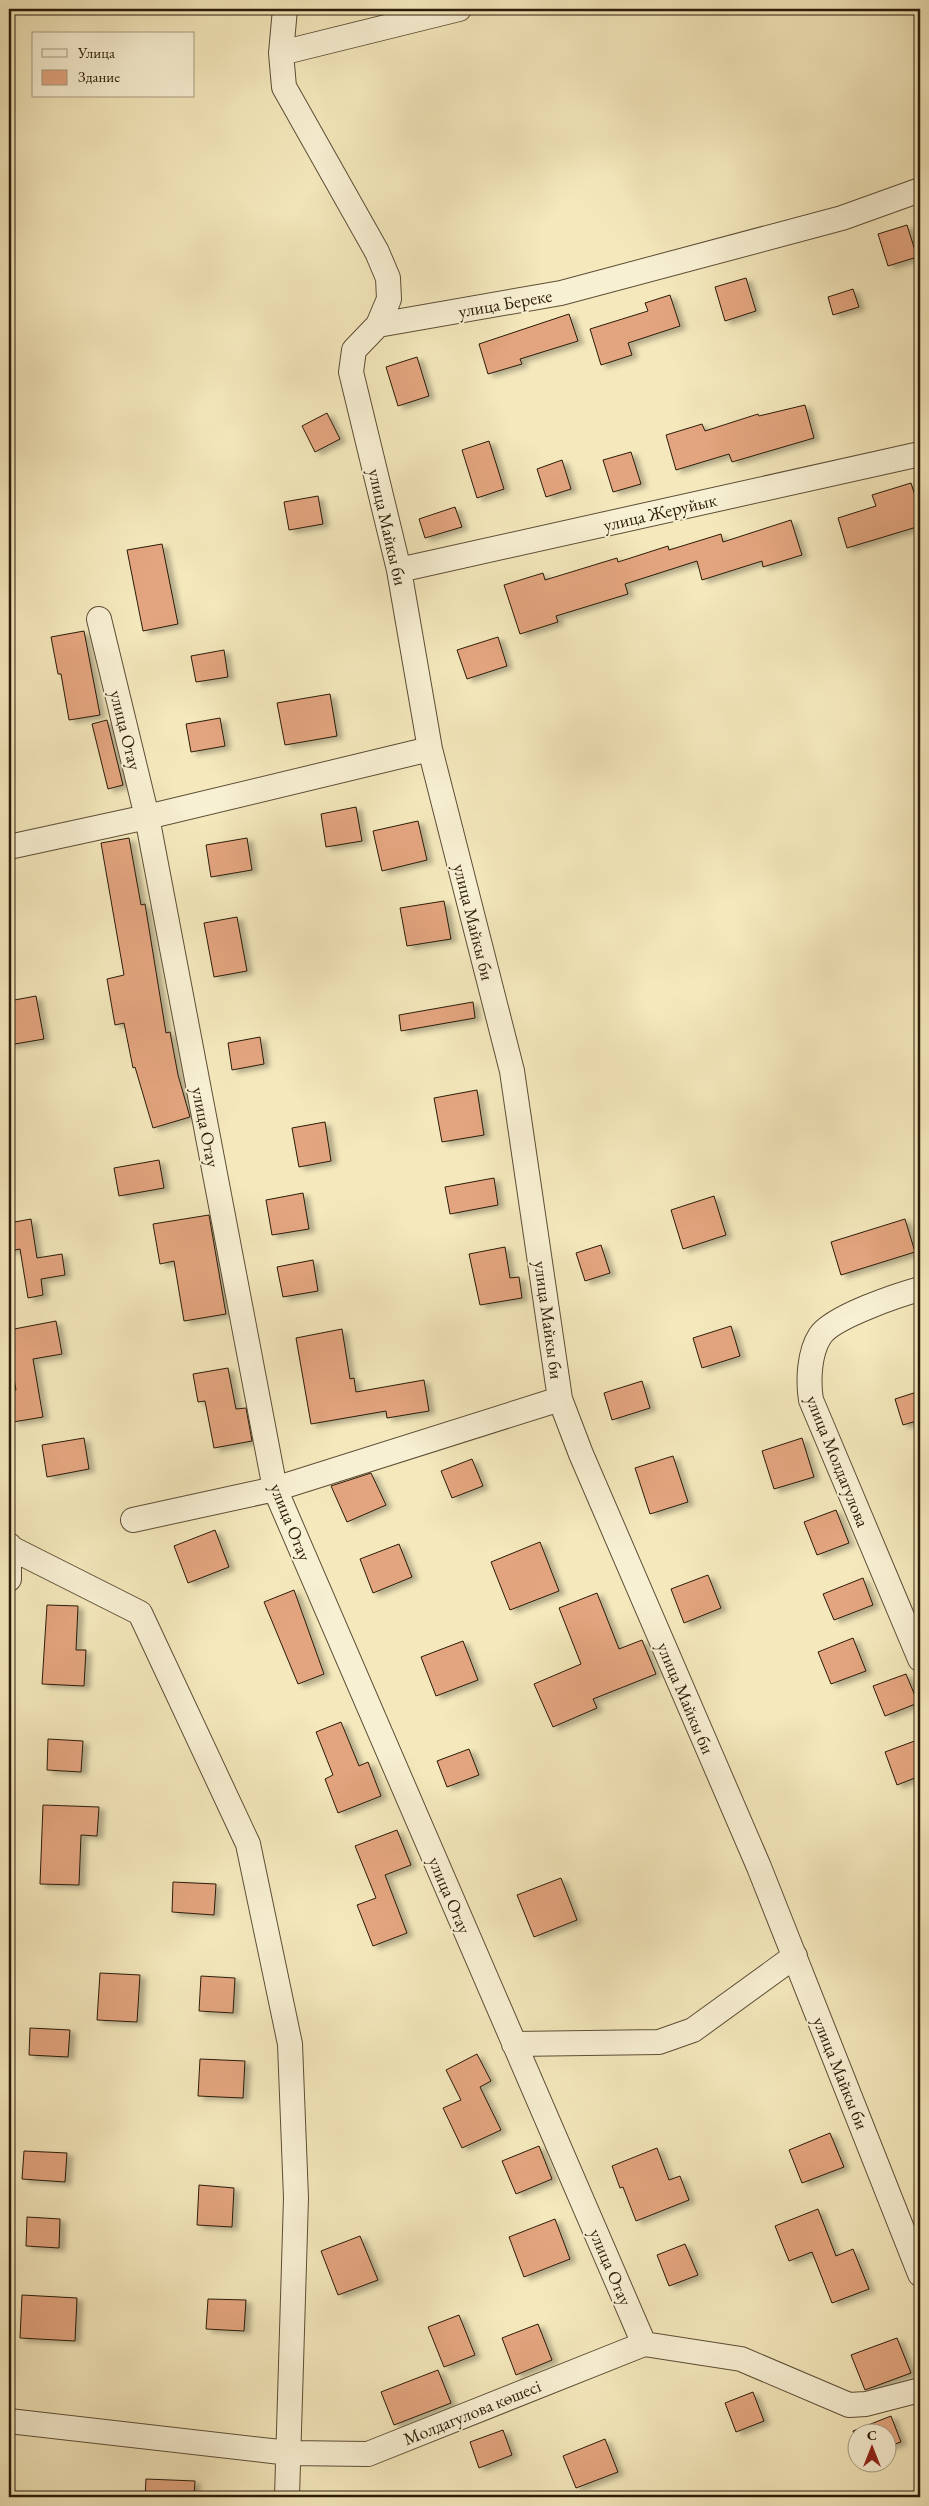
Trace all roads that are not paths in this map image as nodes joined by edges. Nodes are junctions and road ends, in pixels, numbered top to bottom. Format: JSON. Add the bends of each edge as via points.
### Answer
{"nodes":[{"id":1,"x":286,"y":9,"type":"edge"},
{"id":2,"x":459,"y":9,"type":"edge"},
{"id":3,"x":281,"y":53,"type":"junction"},
{"id":4,"x":920,"y":190,"type":"edge"},
{"id":5,"x":378,"y":325,"type":"junction"},
{"id":6,"x":920,"y":454,"type":"edge"},
{"id":7,"x":399,"y":570,"type":"junction"},
{"id":8,"x":99,"y":620,"type":"dead end"},
{"id":9,"x":430,"y":749,"type":"junction"},
{"id":10,"x":147,"y":817,"type":"junction"},
{"id":11,"x":9,"y":847,"type":"edge"},
{"id":12,"x":920,"y":1289,"type":"edge"},
{"id":13,"x":560,"y":1399,"type":"junction"},
{"id":14,"x":275,"y":1489,"type":"junction"},
{"id":15,"x":133,"y":1520,"type":"dead end"},
{"id":16,"x":9,"y":1546,"type":"edge"},
{"id":17,"x":9,"y":1579,"type":"edge"},
{"id":18,"x":920,"y":1659,"type":"edge"},
{"id":19,"x":795,"y":1956,"type":"junction"},
{"id":20,"x":514,"y":2044,"type":"junction"},
{"id":21,"x":920,"y":2274,"type":"edge"},
{"id":22,"x":644,"y":2344,"type":"junction"},
{"id":23,"x":920,"y":2390,"type":"edge"},
{"id":24,"x":9,"y":2420,"type":"edge"},
{"id":25,"x":289,"y":2453,"type":"junction"},
{"id":26,"x":287,"y":2497,"type":"edge"}],
"edges":[{"from":1,"to":3,"type":"street"},
{"from":2,"to":3,"type":"street"},
{"from":3,"to":5,"type":"street","via":[[284,86],[377,252],[388,278],[389,299]]},
{"from":4,"to":5,"type":"street","name":"улица Береке","via":[[842,218],[561,292]]},
{"from":5,"to":7,"type":"street","name":"улица Майкы би","via":[[354,350],[351,372]]},
{"from":6,"to":7,"type":"street","name":"улица Жеруйык"},
{"from":7,"to":9,"type":"street","name":"улица Майкы би"},
{"from":8,"to":10,"type":"street","name":"улица Отау"},
{"from":9,"to":10,"type":"street"},
{"from":9,"to":13,"type":"street","name":"улица Майкы би","via":[[512,1071]]},
{"from":10,"to":11,"type":"street"},
{"from":10,"to":14,"type":"street","name":"улица Отау"},
{"from":12,"to":18,"type":"street","name":"улица Молдагулова","via":[[894,1296],[829,1326],[816,1344],[808,1382],[811,1400]]},
{"from":13,"to":14,"type":"street"},
{"from":13,"to":19,"type":"street","name":"улица Майкы би"},
{"from":14,"to":15,"type":"street"},
{"from":14,"to":20,"type":"street","name":"улица Отау"},
{"from":16,"to":17,"type":"street"},
{"from":16,"to":25,"type":"street","via":[[140,1613],[248,1844],[290,2044],[296,2198]]},
{"from":19,"to":20,"type":"street","via":[[693,2030],[659,2042]]},
{"from":19,"to":21,"type":"street","name":"улица Майкы би"},
{"from":20,"to":22,"type":"street","name":"улица Отау"},
{"from":22,"to":23,"type":"street","via":[[741,2359],[849,2405],[866,2404]]},
{"from":22,"to":25,"type":"street","name":"Молдагулова көшесі","via":[[368,2454]]},
{"from":24,"to":25,"type":"street","name":"Молдагулова көшесі"},
{"from":25,"to":26,"type":"street"}]}
